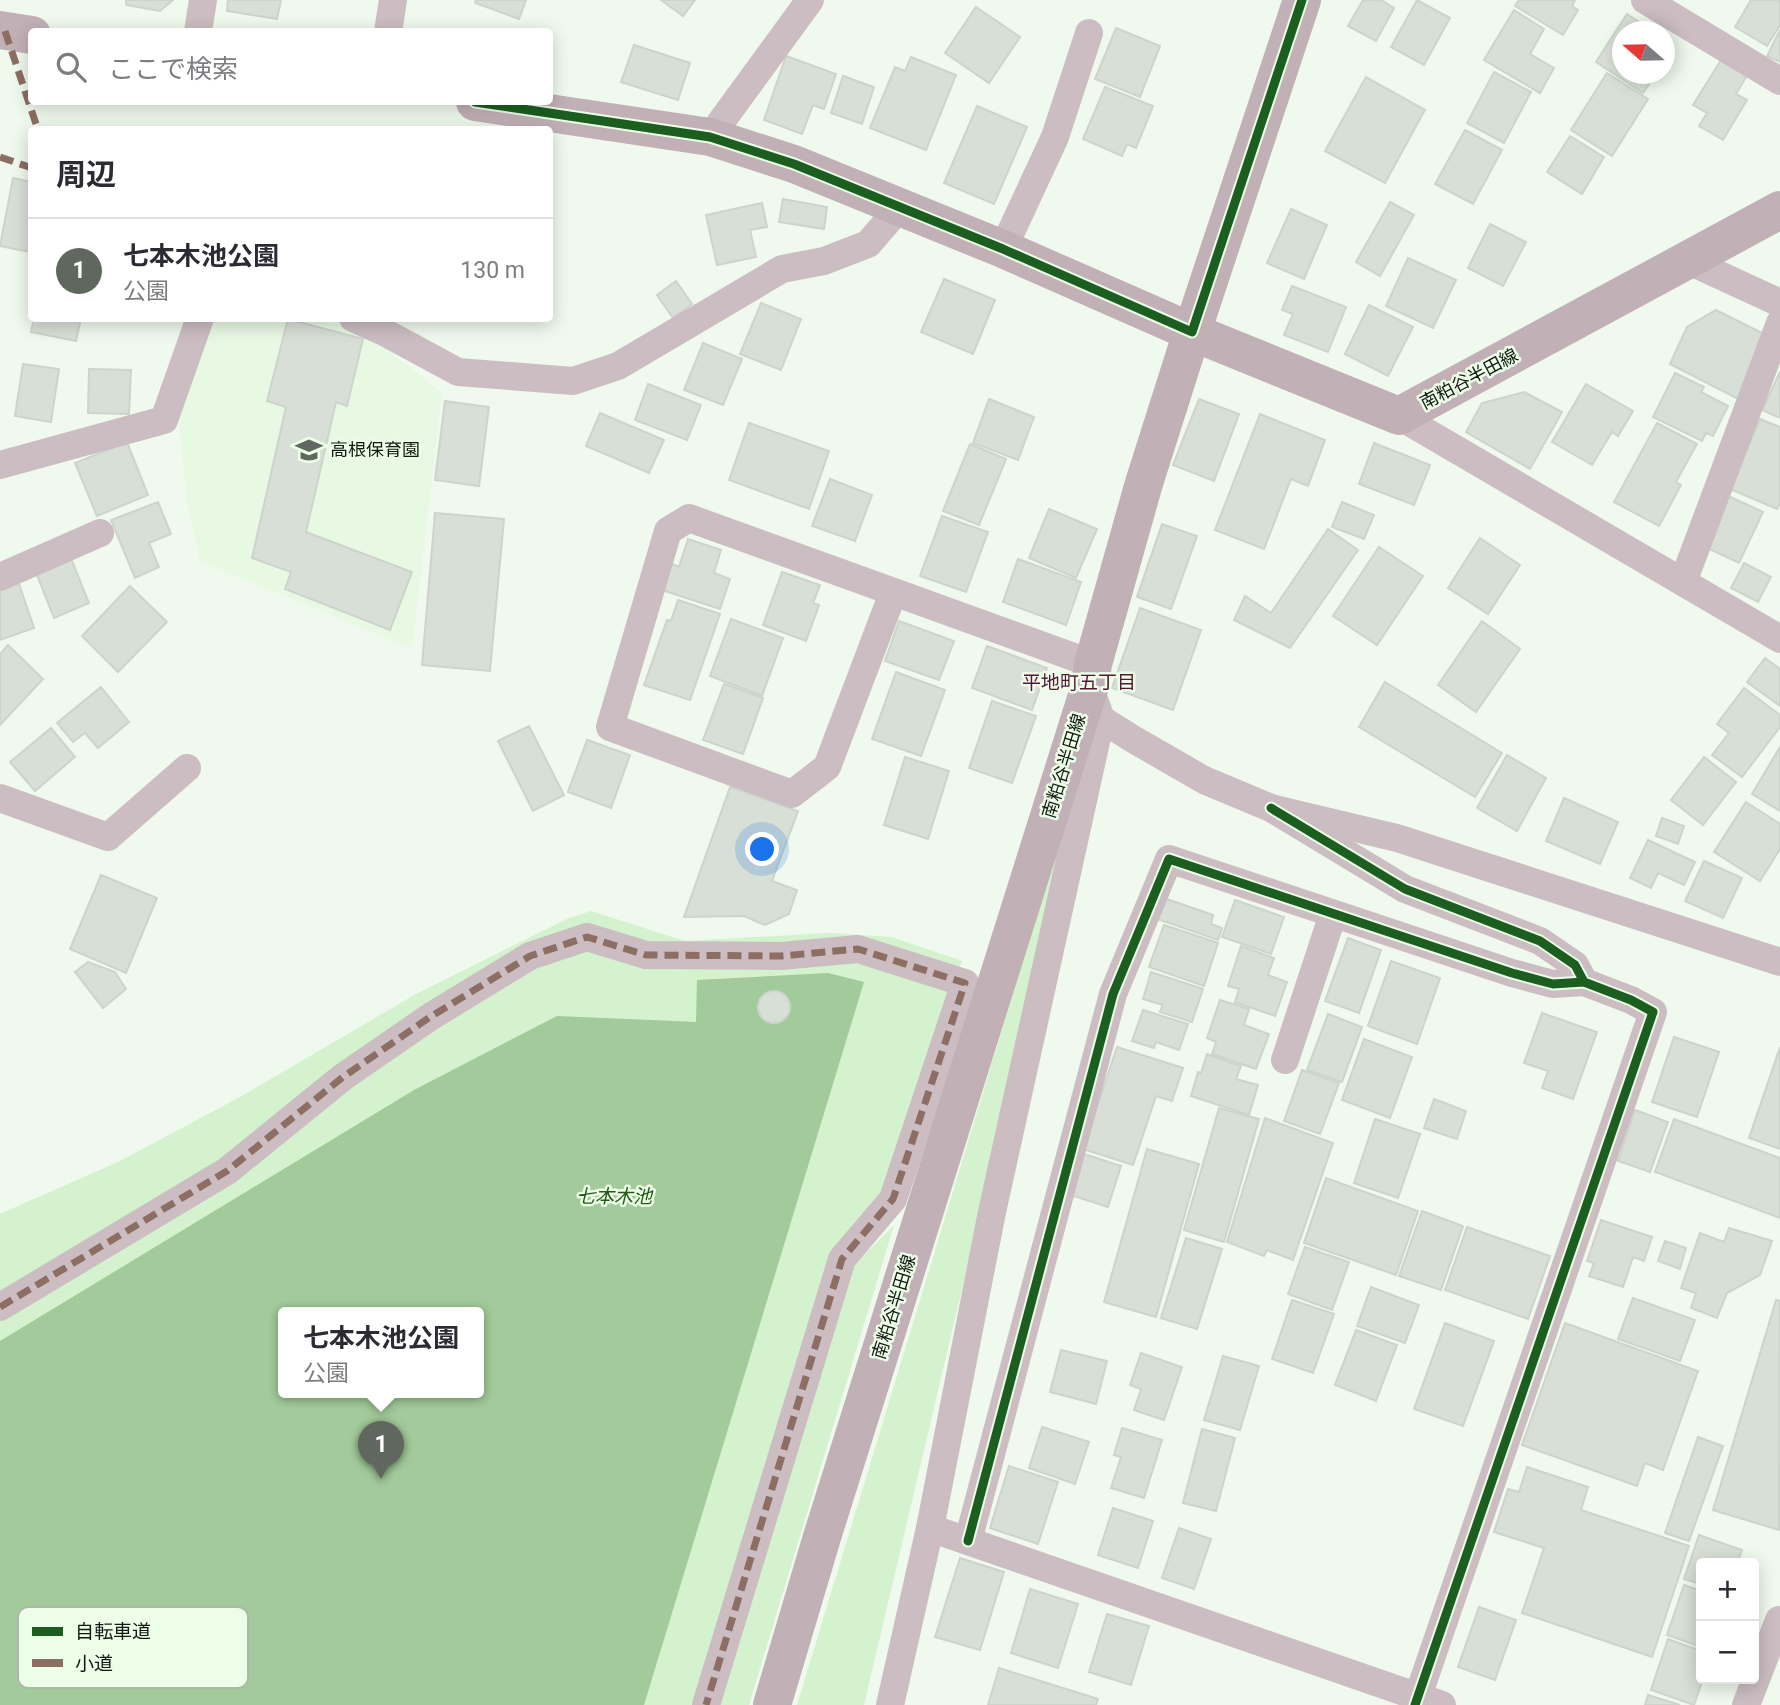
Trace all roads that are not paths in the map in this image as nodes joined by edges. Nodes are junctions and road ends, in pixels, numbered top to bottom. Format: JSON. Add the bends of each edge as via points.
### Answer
{"nodes":[{"id":1,"x":202,"y":0,"type":"edge"},
{"id":2,"x":393,"y":0,"type":"edge"},
{"id":3,"x":810,"y":0,"type":"edge"},
{"id":4,"x":1302,"y":0,"type":"edge"},
{"id":5,"x":1645,"y":0,"type":"edge"},
{"id":6,"x":198,"y":28,"type":"edge"},
{"id":7,"x":389,"y":28,"type":"edge"},
{"id":8,"x":0,"y":30,"type":"edge"},
{"id":9,"x":1089,"y":33,"type":"dead end"},
{"id":10,"x":28,"y":34,"type":"edge"},
{"id":11,"x":1780,"y":81,"type":"edge"},
{"id":12,"x":495,"y":105,"type":"edge"},
{"id":13,"x":709,"y":137,"type":"junction"},
{"id":14,"x":901,"y":206,"type":"junction"},
{"id":15,"x":1780,"y":210,"type":"edge"},
{"id":16,"x":1003,"y":248,"type":"junction"},
{"id":17,"x":1689,"y":261,"type":"junction"},
{"id":18,"x":1780,"y":303,"type":"edge"},
{"id":19,"x":199,"y":322,"type":"edge"},
{"id":20,"x":362,"y":322,"type":"edge"},
{"id":21,"x":1780,"y":323,"type":"edge"},
{"id":22,"x":1192,"y":332,"type":"junction"},
{"id":23,"x":1399,"y":416,"type":"junction"},
{"id":24,"x":0,"y":465,"type":"edge"},
{"id":25,"x":100,"y":533,"type":"dead end"},
{"id":26,"x":0,"y":577,"type":"edge"},
{"id":27,"x":1683,"y":582,"type":"junction"},
{"id":28,"x":893,"y":593,"type":"junction"},
{"id":29,"x":1780,"y":639,"type":"edge"},
{"id":30,"x":1095,"y":690,"type":"junction"},
{"id":31,"x":187,"y":768,"type":"dead end"},
{"id":32,"x":0,"y":799,"type":"edge"},
{"id":33,"x":1271,"y":808,"type":"junction"},
{"id":34,"x":1333,"y":914,"type":"junction"},
{"id":35,"x":1780,"y":962,"type":"edge"},
{"id":36,"x":1584,"y":982,"type":"junction"},
{"id":37,"x":1285,"y":1060,"type":"dead end"},
{"id":38,"x":0,"y":1307,"type":"edge"},
{"id":39,"x":930,"y":1528,"type":"junction"},
{"id":40,"x":968,"y":1541,"type":"junction"},
{"id":41,"x":1779,"y":1620,"type":"edge"},
{"id":42,"x":1425,"y":1702,"type":"edge"},
{"id":43,"x":706,"y":1705,"type":"edge"},
{"id":44,"x":772,"y":1705,"type":"edge"},
{"id":45,"x":890,"y":1705,"type":"edge"},
{"id":46,"x":1746,"y":1705,"type":"edge"}],
"edges":[{"from":1,"to":6,"type":"street"},
{"from":2,"to":7,"type":"street"},
{"from":3,"to":13,"type":"street"},
{"from":4,"to":22,"type":"main road"},
{"from":5,"to":11,"type":"street"},
{"from":8,"to":10,"type":"main road"},
{"from":9,"to":16,"type":"street","via":[[1055,137]]},
{"from":12,"to":13,"type":"main road"},
{"from":13,"to":14,"type":"main road"},
{"from":14,"to":16,"type":"main road"},
{"from":14,"to":20,"type":"street","via":[[868,244],[824,261],[782,270],[618,366],[573,381],[458,372]]},
{"from":15,"to":17,"type":"main road","name":"南粕谷半田線"},
{"from":16,"to":22,"type":"main road"},
{"from":17,"to":18,"type":"street"},
{"from":17,"to":23,"type":"main road","name":"南粕谷半田線"},
{"from":19,"to":24,"type":"street","via":[[164,420]]},
{"from":21,"to":27,"type":"street"},
{"from":22,"to":23,"type":"main road","name":"南粕谷半田線"},
{"from":22,"to":30,"type":"main road","name":"南粕谷半田線","via":[[1144,483]]},
{"from":23,"to":27,"type":"street"},
{"from":25,"to":26,"type":"street"},
{"from":27,"to":29,"type":"street"},
{"from":28,"to":28,"type":"street","via":[[689,518],[668,531],[610,727],[792,794],[827,767]]},
{"from":28,"to":30,"type":"street"},
{"from":30,"to":33,"type":"street","via":[[1205,780]]},
{"from":30,"to":39,"type":"street"},
{"from":30,"to":44,"type":"main road","name":"南粕谷半田線"},
{"from":31,"to":32,"type":"street","via":[[108,837]]},
{"from":33,"to":35,"type":"street","via":[[1397,838]]},
{"from":33,"to":36,"type":"street","via":[[1405,889],[1540,941],[1575,965]]},
{"from":34,"to":36,"type":"street","via":[[1512,973],[1553,984]]},
{"from":34,"to":37,"type":"street"},
{"from":34,"to":40,"type":"street","via":[[1169,859],[1113,994]]},
{"from":36,"to":42,"type":"street","via":[[1653,1012]]},
{"from":38,"to":43,"type":"street","via":[[227,1171],[343,1077],[530,956],[587,937],[646,955],[781,956],[858,949],[965,983],[893,1199],[842,1259]]},
{"from":39,"to":40,"type":"street"},
{"from":39,"to":45,"type":"street"},
{"from":40,"to":42,"type":"street"},
{"from":41,"to":46,"type":"street"}]}
